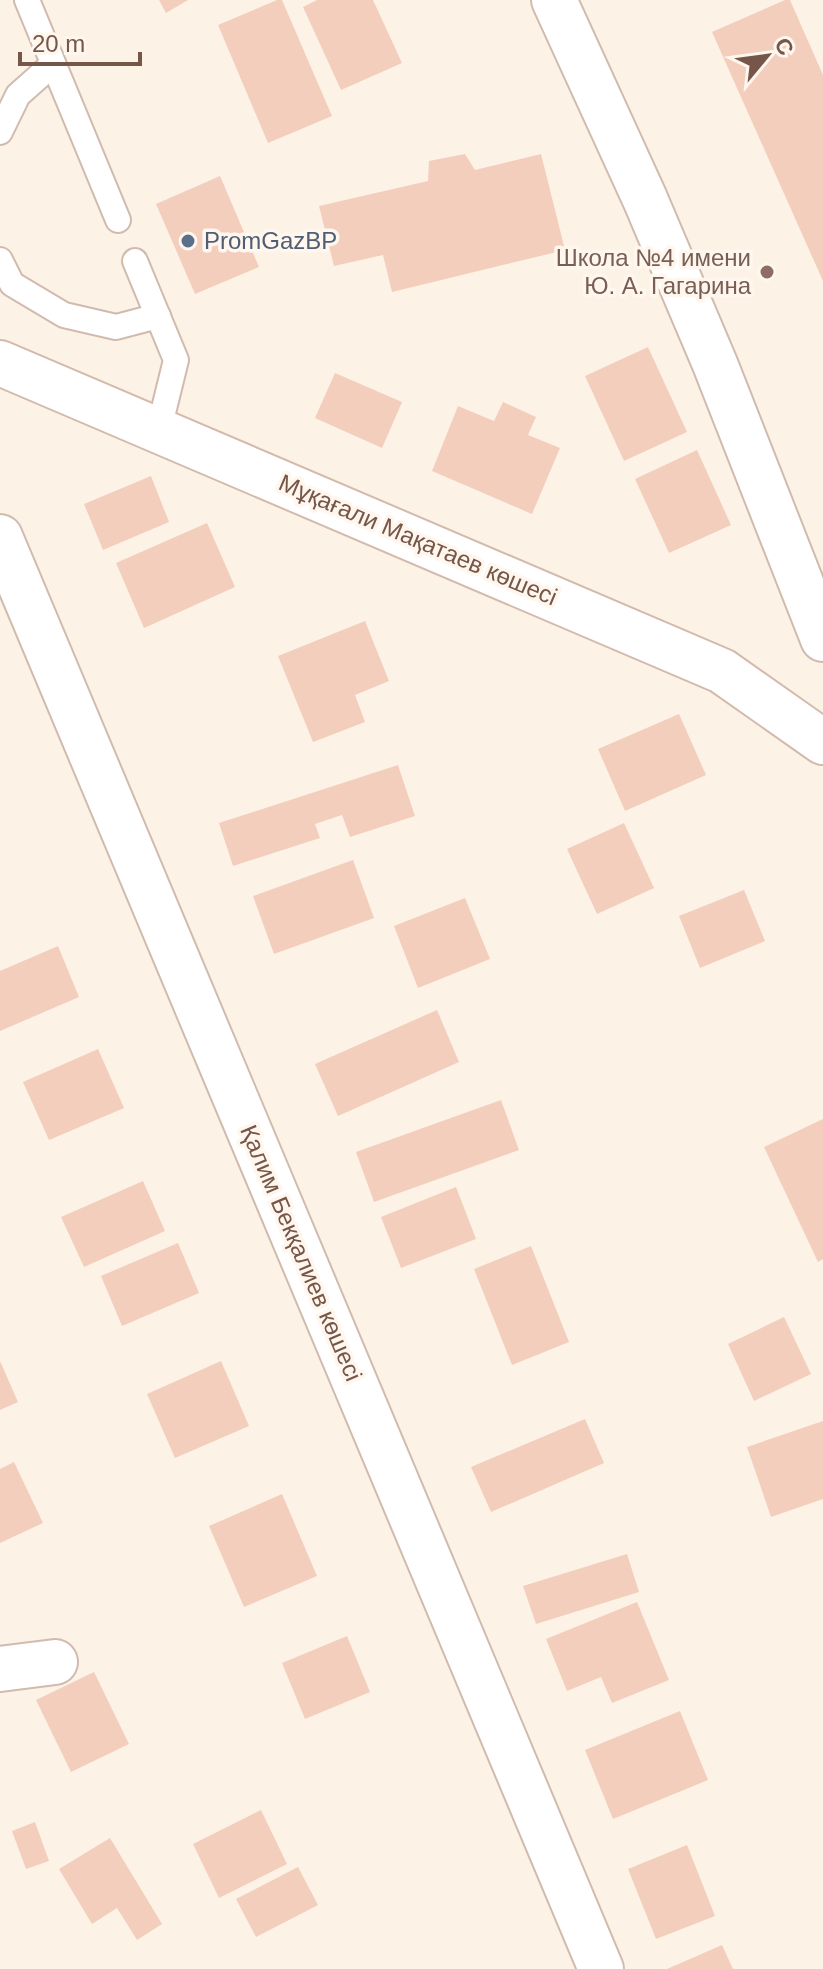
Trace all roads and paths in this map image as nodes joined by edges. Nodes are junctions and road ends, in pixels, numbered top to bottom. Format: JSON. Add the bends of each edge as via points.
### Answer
{"nodes":[{"id":1,"x":27,"y":0,"type":"edge"},
{"id":2,"x":554,"y":0,"type":"edge"},
{"id":3,"x":53,"y":64,"type":"junction"},
{"id":4,"x":0,"y":132,"type":"edge"},
{"id":5,"x":118,"y":220,"type":"dead end"},
{"id":6,"x":0,"y":260,"type":"edge"},
{"id":7,"x":135,"y":261,"type":"dead end"},
{"id":8,"x":158,"y":316,"type":"junction"},
{"id":9,"x":0,"y":363,"type":"edge"},
{"id":10,"x":159,"y":429,"type":"junction"},
{"id":11,"x":0,"y":537,"type":"edge"},
{"id":12,"x":823,"y":639,"type":"edge"},
{"id":13,"x":823,"y":742,"type":"edge"},
{"id":14,"x":55,"y":1662,"type":"dead end"},
{"id":15,"x":0,"y":1669,"type":"edge"},
{"id":16,"x":601,"y":1969,"type":"edge"}],
"edges":[{"from":1,"to":3,"type":"lane"},
{"from":2,"to":12,"type":"street","via":[[703,336]]},
{"from":3,"to":4,"type":"lane","via":[[18,95]]},
{"from":3,"to":5,"type":"lane"},
{"from":6,"to":8,"type":"lane","via":[[12,284],[64,315],[116,327]]},
{"from":7,"to":8,"type":"lane"},
{"from":8,"to":10,"type":"lane","via":[[176,360]]},
{"from":9,"to":10,"type":"street","name":"Мұқағали Мақатаев көшесі"},
{"from":10,"to":13,"type":"street","name":"Мұқағали Мақатаев көшесі","via":[[722,671]]},
{"from":11,"to":16,"type":"street","name":"Қалим Бекқалиев көшесі"},
{"from":14,"to":15,"type":"street"}]}
